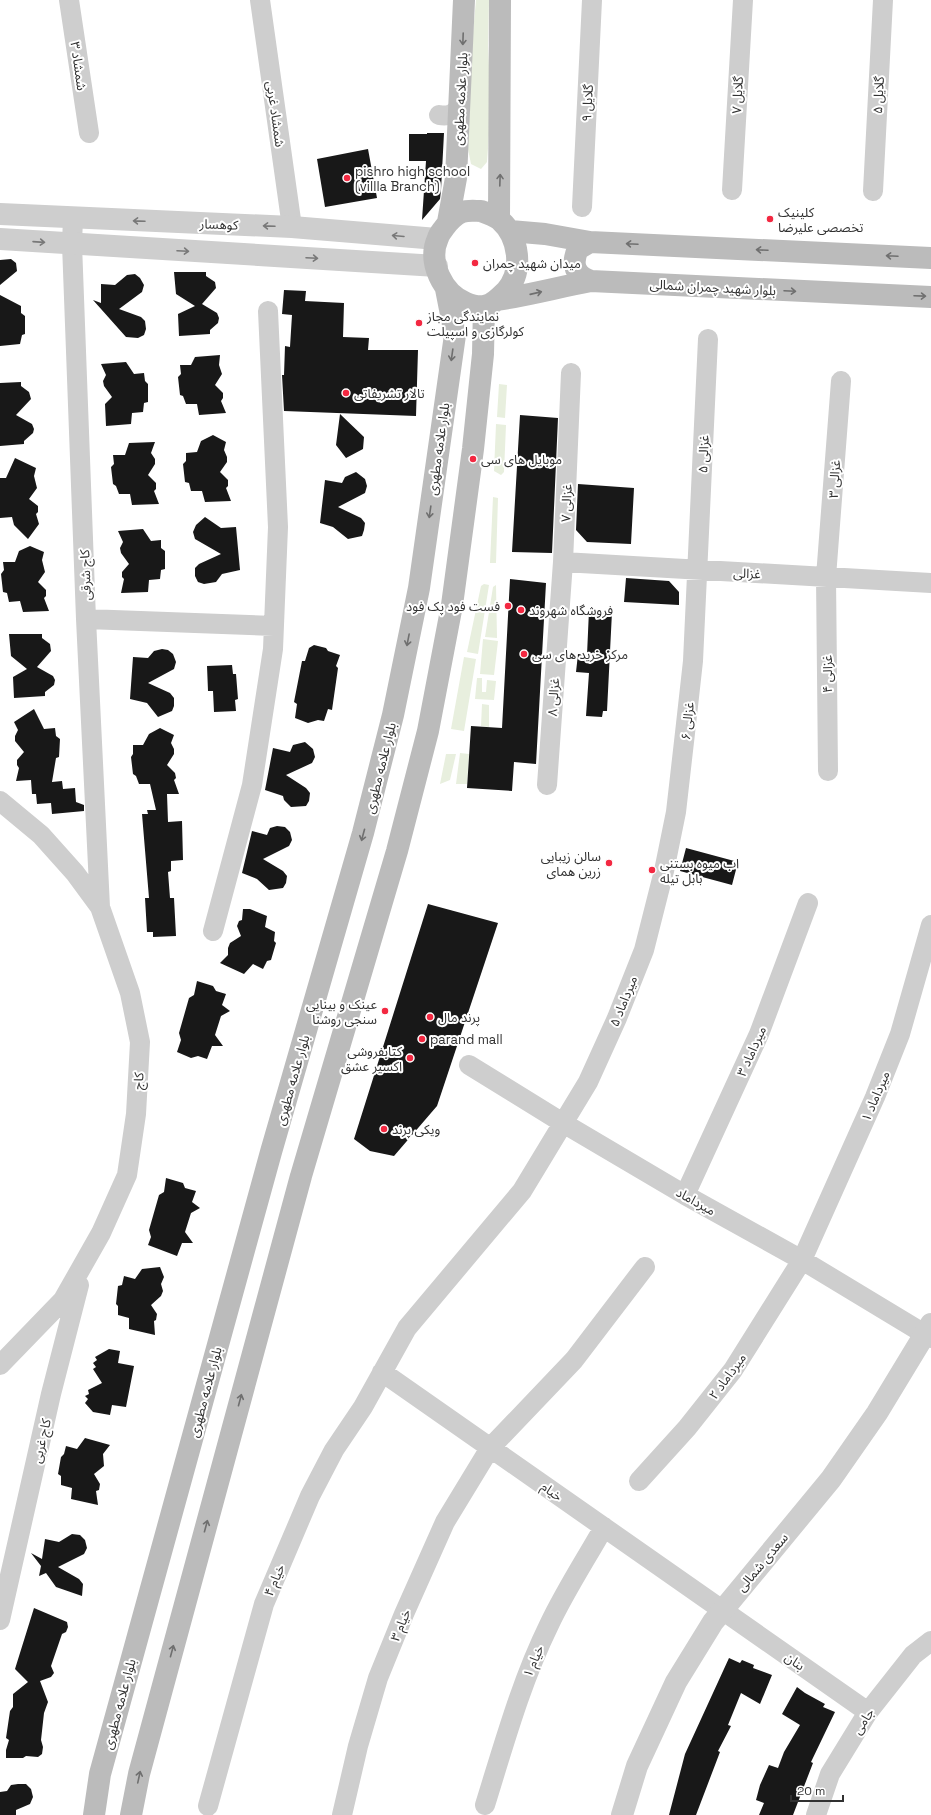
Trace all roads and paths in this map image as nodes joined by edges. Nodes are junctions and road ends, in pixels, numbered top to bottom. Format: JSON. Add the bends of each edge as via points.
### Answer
{"nodes":[{"id":1,"x":69,"y":0,"type":"edge"},
{"id":2,"x":260,"y":0,"type":"edge"},
{"id":3,"x":464,"y":0,"type":"edge"},
{"id":4,"x":500,"y":0,"type":"edge"},
{"id":5,"x":592,"y":0,"type":"edge"},
{"id":6,"x":743,"y":0,"type":"edge"},
{"id":7,"x":883,"y":0,"type":"edge"},
{"id":8,"x":460,"y":107,"type":"junction"},
{"id":9,"x":440,"y":115,"type":"dead end"},
{"id":10,"x":89,"y":133,"type":"dead end"},
{"id":11,"x":732,"y":190,"type":"dead end"},
{"id":12,"x":873,"y":191,"type":"dead end"},
{"id":13,"x":582,"y":206,"type":"dead end"},
{"id":14,"x":0,"y":214,"type":"edge"},
{"id":15,"x":73,"y":218,"type":"junction"},
{"id":16,"x":504,"y":225,"type":"junction"},
{"id":17,"x":292,"y":227,"type":"junction"},
{"id":18,"x":442,"y":230,"type":"junction"},
{"id":19,"x":0,"y":239,"type":"edge"},
{"id":20,"x":590,"y":242,"type":"junction"},
{"id":21,"x":72,"y":244,"type":"junction"},
{"id":22,"x":931,"y":258,"type":"edge"},
{"id":23,"x":437,"y":266,"type":"junction"},
{"id":24,"x":591,"y":282,"type":"junction"},
{"id":25,"x":446,"y":289,"type":"junction"},
{"id":26,"x":931,"y":297,"type":"edge"},
{"id":27,"x":491,"y":303,"type":"junction"},
{"id":28,"x":268,"y":311,"type":"dead end"},
{"id":29,"x":708,"y":338,"type":"dead end"},
{"id":30,"x":571,"y":373,"type":"dead end"},
{"id":31,"x":841,"y":381,"type":"dead end"},
{"id":32,"x":563,"y":562,"type":"junction"},
{"id":33,"x":698,"y":570,"type":"junction"},
{"id":34,"x":826,"y":577,"type":"junction"},
{"id":35,"x":931,"y":583,"type":"edge"},
{"id":36,"x":86,"y":619,"type":"junction"},
{"id":37,"x":274,"y":626,"type":"junction"},
{"id":38,"x":828,"y":771,"type":"dead end"},
{"id":39,"x":547,"y":785,"type":"dead end"},
{"id":40,"x":0,"y":801,"type":"edge"},
{"id":41,"x":664,"y":871,"type":"joint"},
{"id":42,"x":808,"y":903,"type":"dead end"},
{"id":43,"x":100,"y":907,"type":"junction"},
{"id":44,"x":931,"y":925,"type":"edge"},
{"id":45,"x":213,"y":931,"type":"dead end"},
{"id":46,"x":469,"y":1065,"type":"dead end"},
{"id":47,"x":563,"y":1123,"type":"junction"},
{"id":48,"x":685,"y":1195,"type":"junction"},
{"id":49,"x":802,"y":1260,"type":"junction"},
{"id":50,"x":84,"y":1262,"type":"junction"},
{"id":51,"x":645,"y":1267,"type":"dead end"},
{"id":52,"x":929,"y":1332,"type":"edge"},
{"id":53,"x":0,"y":1365,"type":"edge"},
{"id":54,"x":382,"y":1372,"type":"junction"},
{"id":55,"x":490,"y":1448,"type":"junction"},
{"id":56,"x":639,"y":1481,"type":"dead end"},
{"id":57,"x":604,"y":1527,"type":"junction"},
{"id":58,"x":722,"y":1610,"type":"junction"},
{"id":59,"x":0,"y":1620,"type":"edge"},
{"id":60,"x":931,"y":1641,"type":"edge"},
{"id":61,"x":868,"y":1712,"type":"junction"},
{"id":62,"x":485,"y":1805,"type":"dead end"},
{"id":63,"x":208,"y":1806,"type":"dead end"},
{"id":64,"x":94,"y":1815,"type":"edge"},
{"id":65,"x":131,"y":1815,"type":"edge"},
{"id":66,"x":342,"y":1815,"type":"edge"},
{"id":67,"x":622,"y":1815,"type":"edge"},
{"id":68,"x":816,"y":1815,"type":"edge"}],
"edges":[{"from":1,"to":10,"type":"street","name":"شمشاد ۳"},
{"from":2,"to":17,"type":"street","name":"شمشاد غربی"},
{"from":3,"to":8,"type":"main road","name":"بلوار علامه مطهری","one_way":true},
{"from":16,"to":4,"type":"main road","one_way":true},
{"from":5,"to":13,"type":"street","name":"گلایل ۹"},
{"from":6,"to":11,"type":"street","name":"گلایل ۷"},
{"from":7,"to":12,"type":"street","name":"گلایل ۵"},
{"from":8,"to":9,"type":"street","via":[[454,114]]},
{"from":8,"to":18,"type":"main road","name":"بلوار علامه مطهری","via":[[456,178]]},
{"from":14,"to":15,"type":"street","name":"کوهسار"},
{"from":17,"to":15,"type":"street","name":"کوهسار","one_way":true},
{"from":15,"to":21,"type":"street","name":"کاج شرقی"},
{"from":16,"to":18,"type":"main road","via":[[481,211],[462,212]]},
{"from":16,"to":20,"type":"main road"},
{"from":16,"to":27,"type":"main road","via":[[515,243],[518,260],[509,287]]},
{"from":18,"to":17,"type":"street","name":"کوهسار","one_way":true},
{"from":18,"to":23,"type":"main road","via":[[435,258]]},
{"from":19,"to":21,"type":"street","one_way":true},
{"from":22,"to":20,"type":"main road","one_way":true},
{"from":20,"to":24,"type":"main road","via":[[578,250],[574,262],[579,275]]},
{"from":21,"to":23,"type":"street","one_way":true},
{"from":21,"to":36,"type":"street","name":"کاج شرقی"},
{"from":23,"to":25,"type":"main road","via":[[438,275]]},
{"from":24,"to":26,"type":"main road","name":"بلوار شهید چمران شمالی","one_way":true},
{"from":27,"to":24,"type":"main road","name":"بلوار شهید چمران شمالی","one_way":true},
{"from":25,"to":27,"type":"main road","via":[[458,300],[470,305]]},
{"from":25,"to":64,"type":"main road","name":"بلوار علامه مطهری","one_way":true,"via":[[454,335],[419,588],[393,715],[363,833],[271,1152],[100,1774]]},
{"from":65,"to":27,"type":"main road","one_way":true,"via":[[139,1774],[298,1186],[397,851],[428,731],[452,605]]},
{"from":28,"to":37,"type":"street","via":[[278,527]]},
{"from":29,"to":33,"type":"street","name":"غزالی ۵"},
{"from":30,"to":32,"type":"street","name":"غزالی ۷"},
{"from":31,"to":34,"type":"street","name":"غزالی ۳"},
{"from":32,"to":33,"type":"street","name":"غزالی"},
{"from":32,"to":39,"type":"street","name":"غزالی ۸"},
{"from":33,"to":34,"type":"street","name":"غزالی"},
{"from":33,"to":41,"type":"street","name":"غزالی ۶","via":[[693,661],[685,734],[676,812]]},
{"from":34,"to":35,"type":"street","name":"غزالی"},
{"from":34,"to":38,"type":"street","name":"غزالی ۴"},
{"from":36,"to":37,"type":"street"},
{"from":36,"to":43,"type":"street","name":"کاج شرقی"},
{"from":37,"to":45,"type":"street","via":[[273,649],[252,785]]},
{"from":40,"to":43,"type":"street","name":"کاج","via":[[41,835],[75,873]]},
{"from":41,"to":47,"type":"street","name":"میرداماد ۵","via":[[644,950],[617,1018],[588,1082]]},
{"from":42,"to":48,"type":"street","name":"میرداماد ۳","via":[[759,1034]]},
{"from":43,"to":50,"type":"street","name":"کاج","via":[[130,993],[140,1042],[136,1114],[127,1175],[101,1233]]},
{"from":44,"to":49,"type":"street","name":"میرداماد ۱","via":[[900,1034],[875,1097]]},
{"from":46,"to":47,"type":"street","name":"میرداماد"},
{"from":47,"to":48,"type":"street","name":"میرداماد"},
{"from":47,"to":54,"type":"street","name":"میرداماد ۵","via":[[522,1191],[407,1328]]},
{"from":48,"to":49,"type":"street","name":"میرداماد"},
{"from":49,"to":52,"type":"street","name":"میرداماد"},
{"from":49,"to":56,"type":"street","name":"میرداماد ۲","via":[[733,1370],[687,1428]]},
{"from":50,"to":53,"type":"street","name":"کاج","via":[[63,1300]]},
{"from":50,"to":59,"type":"street","name":"کاج غربی"},
{"from":51,"to":55,"type":"street","name":"خیام ۳","via":[[574,1360]]},
{"from":52,"to":58,"type":"street","name":"سعدی شمالی","via":[[831,1479]]},
{"from":54,"to":55,"type":"street","name":"خیام"},
{"from":54,"to":63,"type":"street","name":"خیام ۴","via":[[363,1407],[334,1450],[310,1496],[264,1604]]},
{"from":55,"to":57,"type":"street","name":"خیام"},
{"from":55,"to":66,"type":"street","name":"خیام ۳","via":[[445,1522],[381,1671],[358,1746]]},
{"from":57,"to":58,"type":"street","name":"خیام"},
{"from":57,"to":62,"type":"street","name":"خیام ۱","via":[[549,1624],[529,1670]]},
{"from":58,"to":61,"type":"street","name":"بنان"},
{"from":58,"to":67,"type":"street","name":"سعدی شمالی","via":[[676,1682],[637,1766]]},
{"from":60,"to":61,"type":"street","name":"جامی","via":[[913,1655]]},
{"from":61,"to":68,"type":"street","name":"جامی","via":[[830,1774]]}]}
